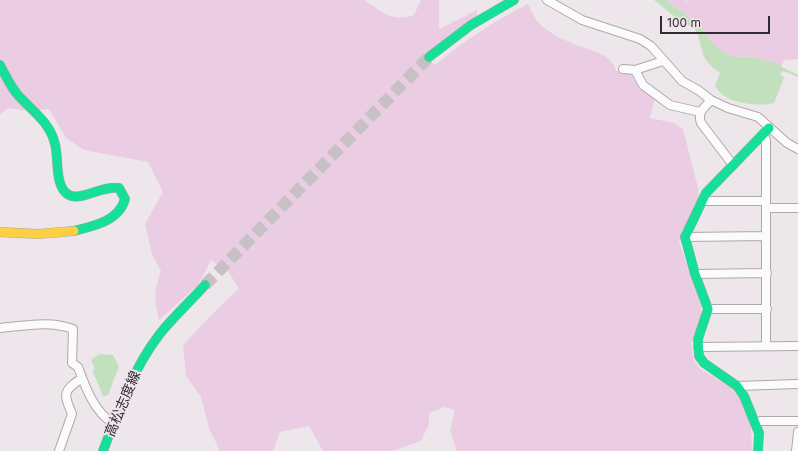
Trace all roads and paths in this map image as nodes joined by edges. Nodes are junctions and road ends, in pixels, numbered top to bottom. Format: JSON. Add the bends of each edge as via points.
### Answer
{"nodes":[{"id":1,"x":514,"y":0,"type":"edge"},
{"id":2,"x":547,"y":0,"type":"edge"},
{"id":3,"x":429,"y":57,"type":"tunnel mouth"},
{"id":4,"x":663,"y":61,"type":"junction"},
{"id":5,"x":0,"y":65,"type":"edge"},
{"id":6,"x":624,"y":69,"type":"dead end"},
{"id":7,"x":635,"y":70,"type":"junction"},
{"id":8,"x":711,"y":100,"type":"junction"},
{"id":9,"x":700,"y":112,"type":"junction"},
{"id":10,"x":766,"y":131,"type":"junction"},
{"id":11,"x":798,"y":150,"type":"edge"},
{"id":12,"x":732,"y":165,"type":"junction"},
{"id":13,"x":704,"y":201,"type":"junction"},
{"id":14,"x":766,"y":204,"type":"junction"},
{"id":15,"x":798,"y":208,"type":"edge"},
{"id":16,"x":0,"y":232,"type":"edge"},
{"id":17,"x":766,"y":236,"type":"junction"},
{"id":18,"x":686,"y":237,"type":"junction"},
{"id":19,"x":767,"y":273,"type":"junction"},
{"id":20,"x":695,"y":274,"type":"junction"},
{"id":21,"x":205,"y":285,"type":"tunnel mouth"},
{"id":22,"x":708,"y":309,"type":"junction"},
{"id":23,"x":766,"y":309,"type":"junction"},
{"id":24,"x":0,"y":328,"type":"edge"},
{"id":25,"x":766,"y":346,"type":"junction"},
{"id":26,"x":798,"y":346,"type":"edge"},
{"id":27,"x":698,"y":347,"type":"junction"},
{"id":28,"x":82,"y":378,"type":"junction"},
{"id":29,"x":798,"y":384,"type":"edge"},
{"id":30,"x":737,"y":386,"type":"junction"},
{"id":31,"x":798,"y":421,"type":"edge"},
{"id":32,"x":756,"y":422,"type":"junction"},
{"id":33,"x":113,"y":423,"type":"junction"},
{"id":34,"x":798,"y":432,"type":"edge"},
{"id":35,"x":59,"y":451,"type":"edge"},
{"id":36,"x":103,"y":451,"type":"edge"},
{"id":37,"x":758,"y":451,"type":"edge"},
{"id":38,"x":796,"y":451,"type":"edge"}],
"edges":[{"from":1,"to":3,"type":"main road","via":[[471,25]]},
{"from":2,"to":4,"type":"street","via":[[582,20],[640,39],[651,46]]},
{"from":4,"to":7,"type":"street"},
{"from":4,"to":8,"type":"street","via":[[682,81]]},
{"from":5,"to":16,"type":"main road","via":[[14,89],[49,128],[55,139],[60,183],[67,196],[81,197],[111,186],[119,188],[125,199],[120,211],[112,218],[80,230],[45,235]]},
{"from":6,"to":7,"type":"street"},
{"from":7,"to":9,"type":"street","via":[[643,85],[666,102],[678,108]]},
{"from":8,"to":9,"type":"street"},
{"from":8,"to":10,"type":"street","via":[[758,117]]},
{"from":9,"to":12,"type":"street","via":[[701,123]]},
{"from":10,"to":11,"type":"street"},
{"from":10,"to":12,"type":"main road"},
{"from":10,"to":14,"type":"street"},
{"from":12,"to":13,"type":"main road","via":[[706,194]]},
{"from":13,"to":14,"type":"street"},
{"from":13,"to":18,"type":"main road"},
{"from":14,"to":15,"type":"street"},
{"from":14,"to":17,"type":"street"},
{"from":17,"to":18,"type":"street"},
{"from":17,"to":19,"type":"street"},
{"from":18,"to":20,"type":"main road"},
{"from":19,"to":20,"type":"street"},
{"from":19,"to":23,"type":"street"},
{"from":20,"to":22,"type":"main road"},
{"from":21,"to":33,"type":"main road","name":"高松志度線","via":[[149,349],[126,389]]},
{"from":22,"to":23,"type":"street"},
{"from":22,"to":27,"type":"main road","via":[[698,339]]},
{"from":23,"to":25,"type":"street"},
{"from":24,"to":28,"type":"street","via":[[28,324],[73,329],[72,363],[78,367]]},
{"from":25,"to":26,"type":"street"},
{"from":25,"to":27,"type":"street"},
{"from":27,"to":30,"type":"main road","via":[[699,356],[704,363]]},
{"from":28,"to":33,"type":"street","via":[[98,410]]},
{"from":28,"to":35,"type":"street","via":[[65,394],[72,414]]},
{"from":29,"to":30,"type":"street"},
{"from":30,"to":32,"type":"main road"},
{"from":31,"to":32,"type":"street"},
{"from":32,"to":37,"type":"main road","via":[[759,433]]},
{"from":33,"to":36,"type":"main road","name":"高松志度線"},
{"from":34,"to":38,"type":"street"}]}
